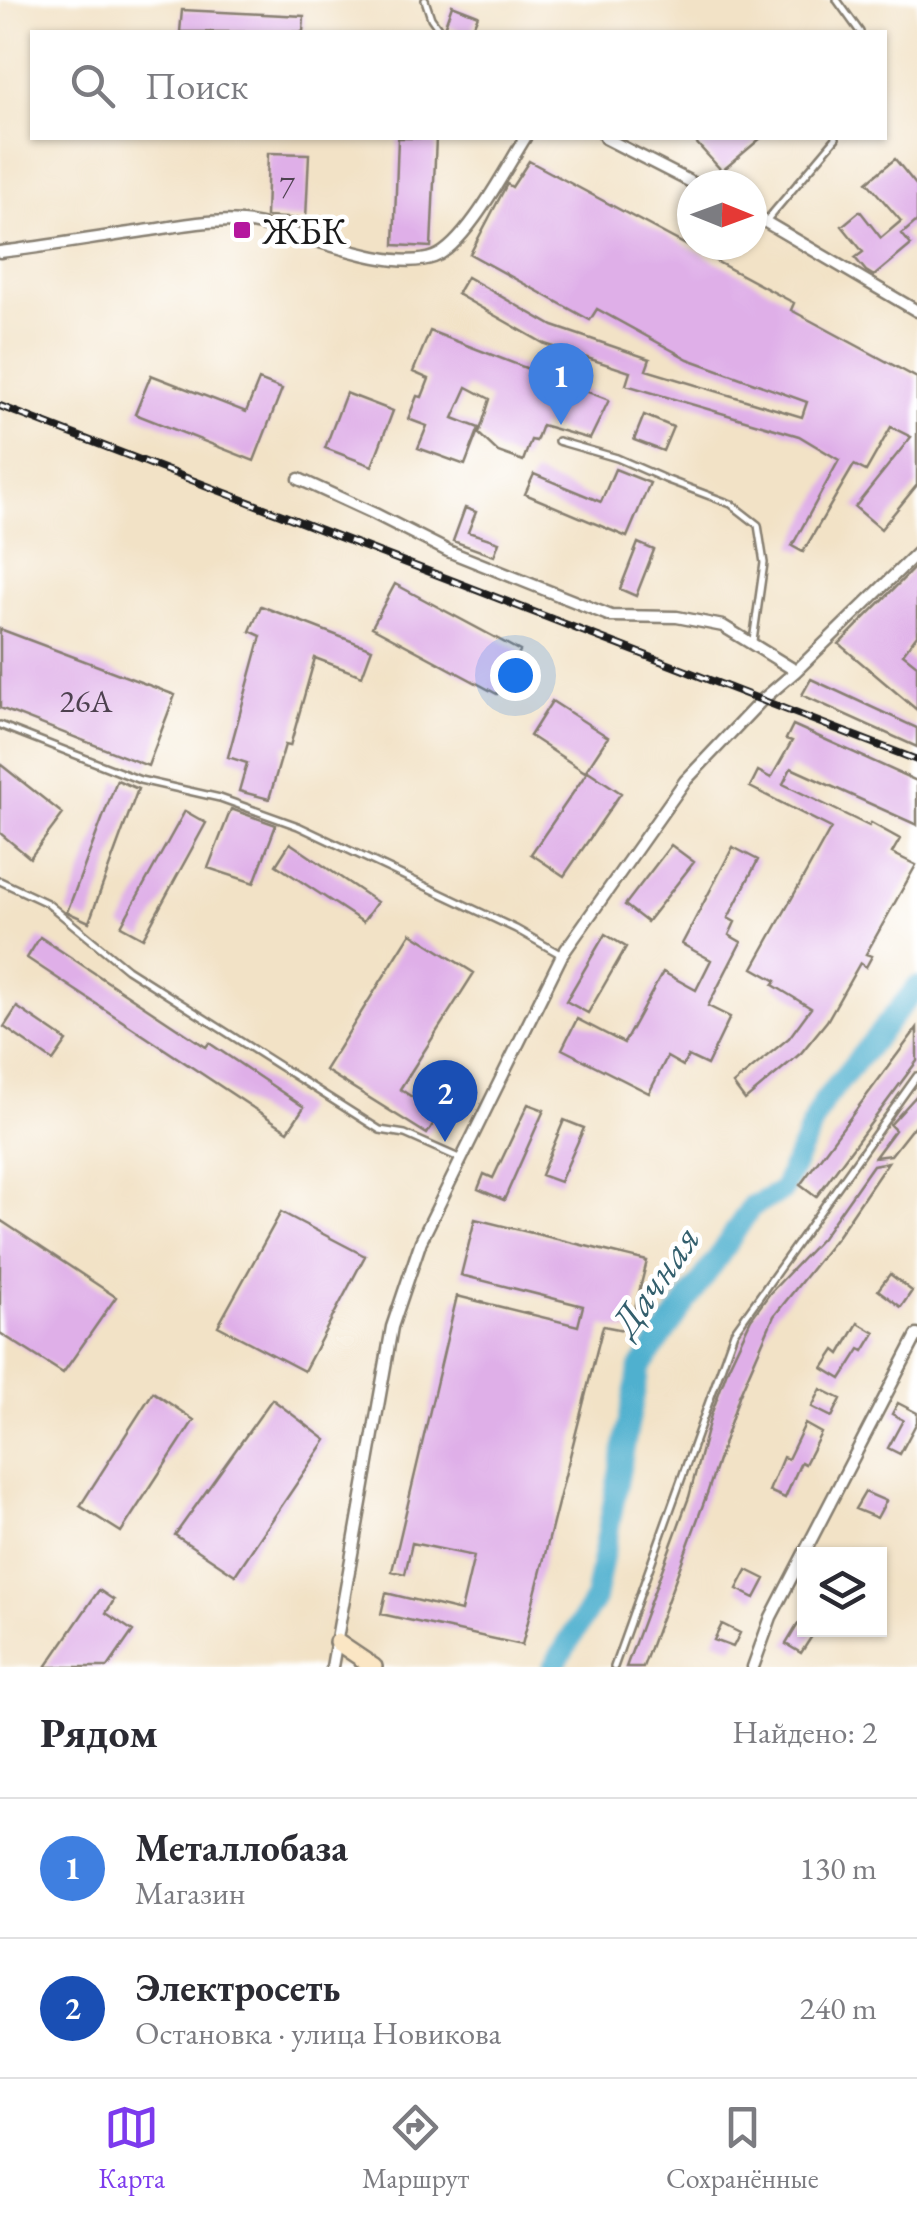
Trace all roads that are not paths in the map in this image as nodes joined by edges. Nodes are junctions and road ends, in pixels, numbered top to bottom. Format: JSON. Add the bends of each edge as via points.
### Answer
{"nodes":[{"id":1,"x":425,"y":0,"type":"edge"},
{"id":2,"x":837,"y":0,"type":"edge"},
{"id":3,"x":440,"y":30,"type":"edge"},
{"id":4,"x":859,"y":30,"type":"edge"},
{"id":5,"x":524,"y":140,"type":"edge"},
{"id":6,"x":609,"y":140,"type":"edge"},
{"id":7,"x":834,"y":140,"type":"edge"},
{"id":8,"x":677,"y":175,"type":"edge"},
{"id":9,"x":767,"y":220,"type":"edge"},
{"id":10,"x":767,"y":222,"type":"edge"},
{"id":11,"x":0,"y":252,"type":"edge"},
{"id":12,"x":917,"y":311,"type":"edge"},
{"id":13,"x":558,"y":440,"type":"dead end"},
{"id":14,"x":298,"y":479,"type":"dead end"},
{"id":15,"x":917,"y":553,"type":"edge"},
{"id":16,"x":796,"y":672,"type":"junction"},
{"id":17,"x":0,"y":726,"type":"edge"},
{"id":18,"x":0,"y":881,"type":"edge"},
{"id":19,"x":562,"y":955,"type":"junction"},
{"id":20,"x":917,"y":1076,"type":"edge"},
{"id":21,"x":461,"y":1160,"type":"junction"},
{"id":22,"x":917,"y":1335,"type":"edge"},
{"id":23,"x":338,"y":1642,"type":"junction"},
{"id":24,"x":332,"y":1667,"type":"edge"},
{"id":25,"x":374,"y":1667,"type":"edge"},
{"id":26,"x":614,"y":1667,"type":"edge"},
{"id":27,"x":753,"y":1667,"type":"edge"}],
"edges":[{"from":1,"to":3,"type":"lane"},
{"from":2,"to":4,"type":"lane"},
{"from":5,"to":11,"type":"street","via":[[468,228],[452,246],[420,260],[396,261],[254,223],[213,221]]},
{"from":6,"to":8,"type":"street"},
{"from":7,"to":9,"type":"lane"},
{"from":10,"to":12,"type":"street"},
{"from":13,"to":16,"type":"lane","via":[[731,504],[758,525],[764,563],[753,642]]},
{"from":14,"to":16,"type":"street","via":[[448,551],[611,616],[723,626]]},
{"from":15,"to":16,"type":"street"},
{"from":16,"to":19,"type":"street","via":[[685,780]]},
{"from":17,"to":19,"type":"lane","via":[[140,780],[220,798],[298,826]]},
{"from":18,"to":21,"type":"lane","via":[[47,903],[127,969],[380,1130]]},
{"from":19,"to":21,"type":"street"},
{"from":20,"to":26,"type":"lane","via":[[734,1332]]},
{"from":21,"to":23,"type":"street","via":[[421,1241],[392,1327]]},
{"from":22,"to":27,"type":"street","via":[[771,1617]]},
{"from":23,"to":24,"type":"street"},
{"from":23,"to":25,"type":"street"}]}
